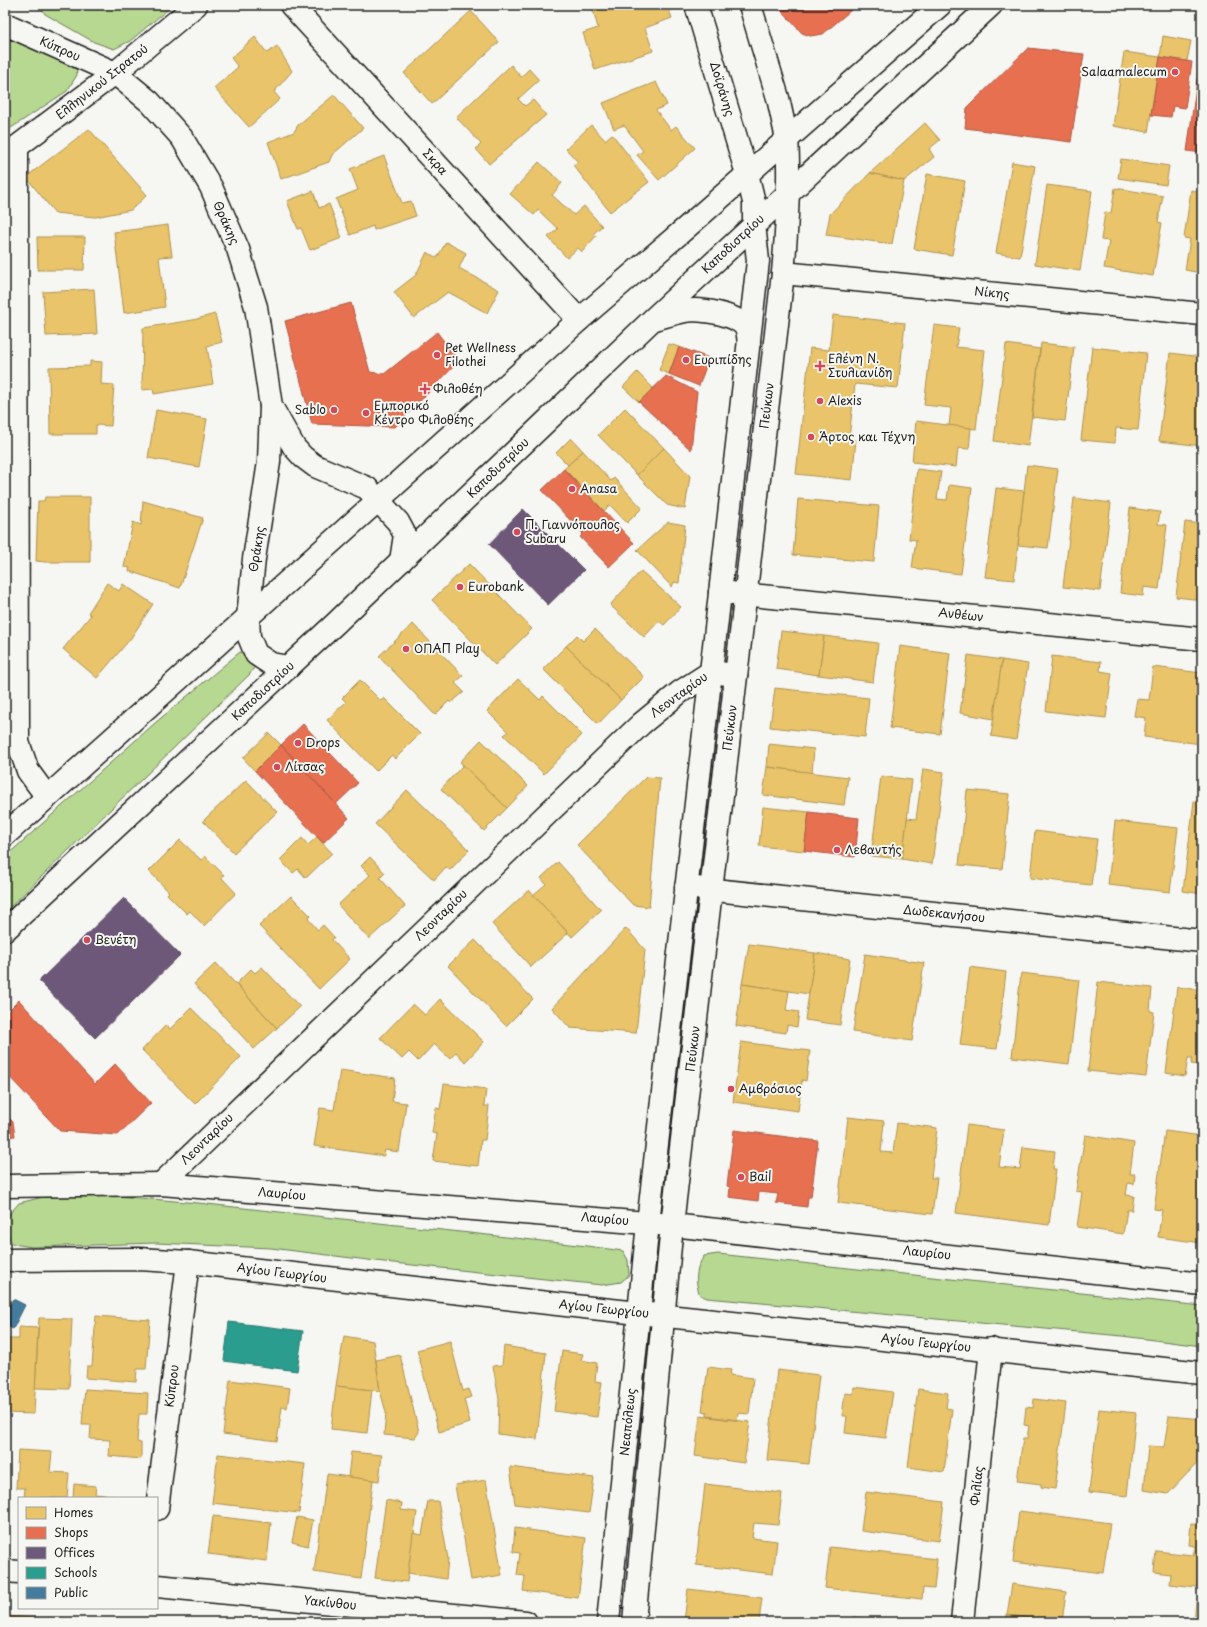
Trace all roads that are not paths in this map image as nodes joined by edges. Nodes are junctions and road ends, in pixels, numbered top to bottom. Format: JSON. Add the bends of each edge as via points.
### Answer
{"nodes":[{"id":1,"x":196,"y":5,"type":"edge"},
{"id":2,"x":291,"y":5,"type":"edge"},
{"id":3,"x":696,"y":5,"type":"edge"},
{"id":4,"x":750,"y":5,"type":"edge"},
{"id":5,"x":940,"y":5,"type":"edge"},
{"id":6,"x":991,"y":5,"type":"edge"},
{"id":7,"x":5,"y":24,"type":"edge"},
{"id":8,"x":116,"y":73,"type":"junction"},
{"id":9,"x":787,"y":139,"type":"junction"},
{"id":10,"x":11,"y":152,"type":"edge"},
{"id":11,"x":747,"y":174,"type":"junction"},
{"id":12,"x":787,"y":193,"type":"junction"},
{"id":13,"x":754,"y":224,"type":"junction"},
{"id":14,"x":782,"y":273,"type":"junction"},
{"id":15,"x":1202,"y":314,"type":"edge"},
{"id":16,"x":578,"y":320,"type":"junction"},
{"id":17,"x":652,"y":320,"type":"junction"},
{"id":18,"x":749,"y":342,"type":"junction"},
{"id":19,"x":270,"y":406,"type":"junction"},
{"id":20,"x":379,"y":500,"type":"junction"},
{"id":21,"x":401,"y":561,"type":"junction"},
{"id":22,"x":720,"y":592,"type":"junction"},
{"id":23,"x":746,"y":594,"type":"junction"},
{"id":24,"x":248,"y":617,"type":"junction"},
{"id":25,"x":1202,"y":639,"type":"edge"},
{"id":26,"x":289,"y":666,"type":"junction"},
{"id":27,"x":711,"y":672,"type":"junction"},
{"id":28,"x":736,"y":675,"type":"junction"},
{"id":29,"x":47,"y":797,"type":"junction"},
{"id":30,"x":5,"y":835,"type":"edge"},
{"id":31,"x":686,"y":887,"type":"junction"},
{"id":32,"x":711,"y":890,"type":"junction"},
{"id":33,"x":5,"y":930,"type":"edge"},
{"id":34,"x":1202,"y":941,"type":"edge"},
{"id":35,"x":161,"y":1184,"type":"junction"},
{"id":36,"x":5,"y":1186,"type":"edge"},
{"id":37,"x":648,"y":1223,"type":"junction"},
{"id":38,"x":672,"y":1225,"type":"junction"},
{"id":39,"x":5,"y":1260,"type":"edge"},
{"id":40,"x":188,"y":1262,"type":"junction"},
{"id":41,"x":1202,"y":1284,"type":"edge"},
{"id":42,"x":639,"y":1313,"type":"junction"},
{"id":43,"x":664,"y":1316,"type":"junction"},
{"id":44,"x":991,"y":1349,"type":"junction"},
{"id":45,"x":1202,"y":1373,"type":"edge"},
{"id":46,"x":158,"y":1501,"type":"edge"},
{"id":47,"x":5,"y":1571,"type":"edge"},
{"id":48,"x":18,"y":1572,"type":"edge"},
{"id":49,"x":158,"y":1586,"type":"edge"},
{"id":50,"x":526,"y":1622,"type":"edge"},
{"id":51,"x":608,"y":1622,"type":"edge"},
{"id":52,"x":634,"y":1622,"type":"edge"},
{"id":53,"x":962,"y":1622,"type":"edge"}],
"edges":[{"from":1,"to":8,"type":"street","name":"Ελληνικού Στρατού"},
{"from":2,"to":16,"type":"street","name":"Σκρα"},
{"from":3,"to":11,"type":"street","name":"Δοϊράνης"},
{"from":4,"to":9,"type":"street","via":[[778,98]]},
{"from":5,"to":9,"type":"street"},
{"from":6,"to":12,"type":"street","name":"Καποδιστρίου"},
{"from":7,"to":8,"type":"street","name":"Κύπρου"},
{"from":8,"to":10,"type":"street","name":"Ελληνικού Στρατού"},
{"from":8,"to":19,"type":"street","name":"Θράκης","via":[[150,102],[182,138],[211,187],[238,249],[256,307]]},
{"from":9,"to":11,"type":"street"},
{"from":9,"to":12,"type":"street","name":"Πεύκων"},
{"from":10,"to":29,"type":"street","via":[[18,742],[28,771]]},
{"from":11,"to":13,"type":"street","name":"Πεύκων","via":[[754,202]]},
{"from":11,"to":16,"type":"street"},
{"from":12,"to":13,"type":"street","name":"Καποδιστρίου"},
{"from":12,"to":14,"type":"street","name":"Πεύκων"},
{"from":13,"to":17,"type":"street","name":"Καποδιστρίου"},
{"from":13,"to":18,"type":"street","name":"Πεύκων","via":[[758,261]]},
{"from":14,"to":15,"type":"street","name":"Νίκης"},
{"from":14,"to":23,"type":"street","name":"Πεύκων"},
{"from":16,"to":20,"type":"street"},
{"from":17,"to":18,"type":"street","via":[[686,310],[722,314],[739,320],[747,329]]},
{"from":17,"to":21,"type":"street","name":"Καποδιστρίου"},
{"from":18,"to":22,"type":"street","name":"Πεύκων"},
{"from":19,"to":20,"type":"street","name":"Θράκης","via":[[294,447],[303,457],[315,466],[367,488]]},
{"from":19,"to":24,"type":"street","name":"Θράκης","via":[[269,462]]},
{"from":20,"to":21,"type":"street","name":"Θράκης","via":[[402,527],[405,535]]},
{"from":20,"to":24,"type":"street"},
{"from":21,"to":26,"type":"street","name":"Καποδιστρίου"},
{"from":22,"to":23,"type":"street","name":"Ανθέων"},
{"from":22,"to":27,"type":"street","name":"Πεύκων"},
{"from":23,"to":25,"type":"street","name":"Ανθέων"},
{"from":23,"to":28,"type":"street","name":"Πεύκων"},
{"from":24,"to":26,"type":"street","name":"Θράκης","via":[[249,637],[256,654],[270,664]]},
{"from":24,"to":29,"type":"street"},
{"from":26,"to":33,"type":"street","name":"Καποδιστρίου"},
{"from":27,"to":28,"type":"street","name":"Λεονταρίου"},
{"from":27,"to":31,"type":"street","name":"Πεύκων"},
{"from":27,"to":35,"type":"street","name":"Λεονταρίου","via":[[680,692],[641,724]]},
{"from":28,"to":32,"type":"street","name":"Πεύκων"},
{"from":29,"to":30,"type":"street"},
{"from":31,"to":32,"type":"street","name":"Δωδεκανήσου"},
{"from":31,"to":37,"type":"street","name":"Πεύκων"},
{"from":32,"to":34,"type":"street","name":"Δωδεκανήσου"},
{"from":32,"to":38,"type":"street","name":"Πεύκων"},
{"from":35,"to":36,"type":"street","name":"Λαυρίου"},
{"from":35,"to":37,"type":"street","name":"Λαυρίου"},
{"from":37,"to":38,"type":"street","name":"Λαυρίου"},
{"from":37,"to":42,"type":"street","name":"Νεαπόλεως"},
{"from":38,"to":41,"type":"street","name":"Λαυρίου"},
{"from":38,"to":43,"type":"street","name":"Πεύκων"},
{"from":39,"to":40,"type":"street","name":"Αγίου Γεωργίου","via":[[139,1259]]},
{"from":40,"to":42,"type":"street","name":"Αγίου Γεωργίου"},
{"from":40,"to":46,"type":"street","name":"Κύπρου"},
{"from":42,"to":43,"type":"street","name":"Αγίου Γεωργίου"},
{"from":42,"to":51,"type":"street","name":"Νεαπόλεως"},
{"from":43,"to":44,"type":"street","name":"Αγίου Γεωργίου"},
{"from":43,"to":52,"type":"street"},
{"from":44,"to":45,"type":"street","name":"Αγίου Γεωργίου"},
{"from":44,"to":53,"type":"street","name":"Φιλίας"},
{"from":47,"to":48,"type":"street"},
{"from":49,"to":50,"type":"street","name":"Υακίνθου"}]}
